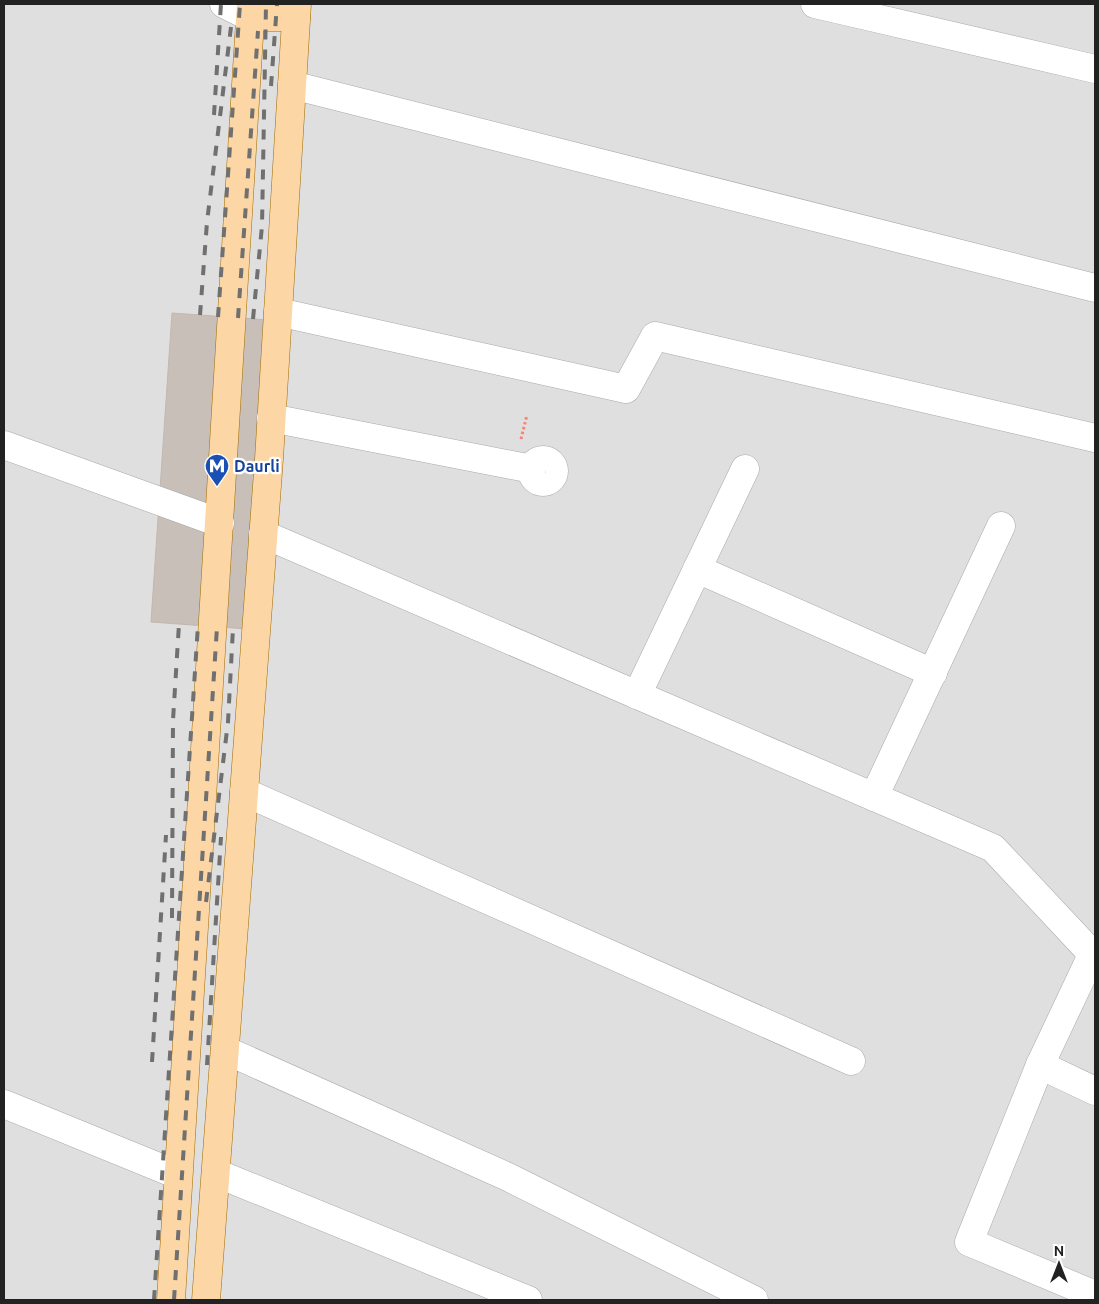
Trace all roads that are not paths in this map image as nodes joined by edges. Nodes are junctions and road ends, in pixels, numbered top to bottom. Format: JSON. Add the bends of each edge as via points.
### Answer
{"nodes":[{"id":1,"x":224,"y":4,"type":"edge"},
{"id":2,"x":816,"y":4,"type":"edge"},
{"id":3,"x":251,"y":10,"type":"edge"},
{"id":4,"x":297,"y":10,"type":"edge"},
{"id":5,"x":1095,"y":69,"type":"edge"},
{"id":6,"x":292,"y":85,"type":"junction"},
{"id":7,"x":1095,"y":288,"type":"edge"},
{"id":8,"x":278,"y":312,"type":"junction"},
{"id":9,"x":271,"y":418,"type":"junction"},
{"id":10,"x":1095,"y":438,"type":"edge"},
{"id":11,"x":4,"y":445,"type":"edge"},
{"id":12,"x":532,"y":469,"type":"dead end"},
{"id":13,"x":745,"y":469,"type":"dead end"},
{"id":14,"x":220,"y":523,"type":"junction"},
{"id":15,"x":1001,"y":526,"type":"dead end"},
{"id":16,"x":263,"y":534,"type":"junction"},
{"id":17,"x":697,"y":569,"type":"junction"},
{"id":18,"x":933,"y":673,"type":"junction"},
{"id":19,"x":637,"y":695,"type":"junction"},
{"id":20,"x":244,"y":792,"type":"junction"},
{"id":21,"x":874,"y":797,"type":"junction"},
{"id":22,"x":1094,"y":956,"type":"edge"},
{"id":23,"x":225,"y":1050,"type":"junction"},
{"id":24,"x":852,"y":1061,"type":"dead end"},
{"id":25,"x":1040,"y":1065,"type":"junction"},
{"id":26,"x":1095,"y":1091,"type":"edge"},
{"id":27,"x":4,"y":1104,"type":"edge"},
{"id":28,"x":216,"y":1173,"type":"junction"},
{"id":29,"x":178,"y":1175,"type":"junction"},
{"id":30,"x":1095,"y":1294,"type":"edge"},
{"id":31,"x":171,"y":1300,"type":"edge"},
{"id":32,"x":206,"y":1300,"type":"edge"},
{"id":33,"x":528,"y":1300,"type":"edge"},
{"id":34,"x":754,"y":1300,"type":"edge"}],
"edges":[{"from":1,"to":3,"type":"street"},
{"from":2,"to":5,"type":"street"},
{"from":3,"to":4,"type":"main road"},
{"from":3,"to":14,"type":"main road"},
{"from":4,"to":6,"type":"main road"},
{"from":6,"to":7,"type":"street"},
{"from":6,"to":8,"type":"main road"},
{"from":8,"to":9,"type":"main road"},
{"from":8,"to":10,"type":"street","via":[[626,389],[655,336]]},
{"from":9,"to":12,"type":"street"},
{"from":9,"to":16,"type":"main road"},
{"from":11,"to":14,"type":"street"},
{"from":13,"to":17,"type":"street"},
{"from":14,"to":29,"type":"main road"},
{"from":15,"to":18,"type":"street"},
{"from":16,"to":19,"type":"street"},
{"from":16,"to":20,"type":"main road"},
{"from":17,"to":18,"type":"street"},
{"from":17,"to":19,"type":"street"},
{"from":18,"to":21,"type":"street"},
{"from":19,"to":21,"type":"street"},
{"from":20,"to":23,"type":"main road"},
{"from":20,"to":24,"type":"street"},
{"from":21,"to":22,"type":"street","via":[[993,848]]},
{"from":22,"to":25,"type":"street"},
{"from":23,"to":28,"type":"main road"},
{"from":23,"to":34,"type":"street","via":[[508,1177]]},
{"from":25,"to":26,"type":"street"},
{"from":25,"to":30,"type":"street","via":[[969,1242]]},
{"from":27,"to":29,"type":"street"},
{"from":28,"to":32,"type":"main road"},
{"from":28,"to":33,"type":"street"},
{"from":29,"to":31,"type":"main road"}]}
